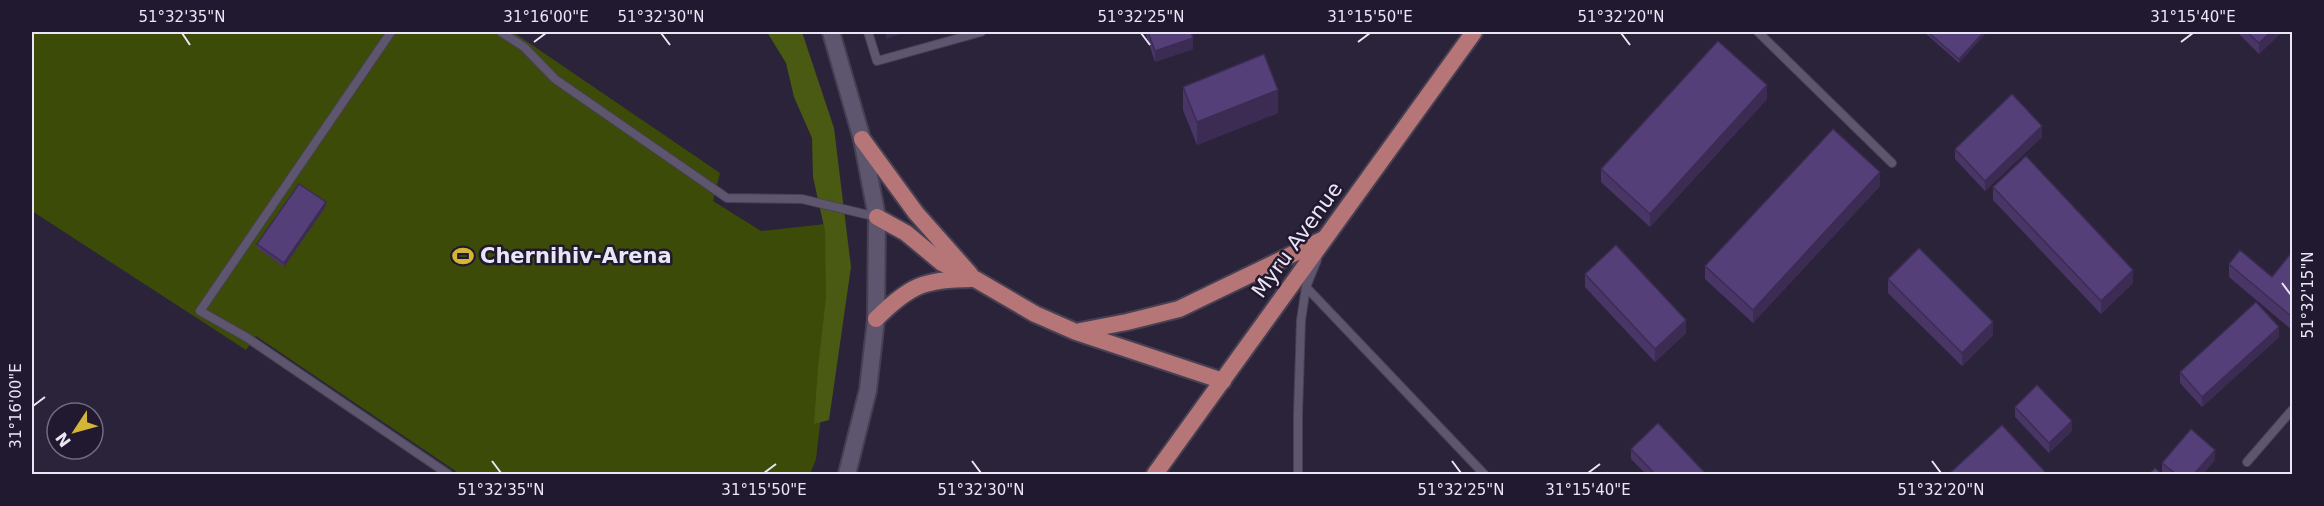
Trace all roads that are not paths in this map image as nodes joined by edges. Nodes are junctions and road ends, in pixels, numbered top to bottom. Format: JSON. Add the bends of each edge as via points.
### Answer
{"nodes":[{"id":1,"x":391,"y":32,"type":"edge"},
{"id":2,"x":501,"y":32,"type":"edge"},
{"id":3,"x":831,"y":32,"type":"edge"},
{"id":4,"x":868,"y":32,"type":"edge"},
{"id":5,"x":981,"y":32,"type":"edge"},
{"id":6,"x":1474,"y":32,"type":"edge"},
{"id":7,"x":1758,"y":32,"type":"edge"},
{"id":8,"x":862,"y":140,"type":"junction"},
{"id":9,"x":1892,"y":163,"type":"dead end"},
{"id":10,"x":877,"y":217,"type":"junction"},
{"id":11,"x":1326,"y":238,"type":"junction"},
{"id":12,"x":975,"y":279,"type":"junction"},
{"id":13,"x":1306,"y":287,"type":"junction"},
{"id":14,"x":876,"y":319,"type":"junction"},
{"id":15,"x":1076,"y":332,"type":"junction"},
{"id":16,"x":1222,"y":381,"type":"junction"},
{"id":17,"x":2292,"y":410,"type":"edge"},
{"id":18,"x":2247,"y":462,"type":"dead end"},
{"id":19,"x":1160,"y":471,"type":"edge"},
{"id":20,"x":850,"y":473,"type":"edge"},
{"id":21,"x":448,"y":474,"type":"edge"},
{"id":22,"x":1298,"y":474,"type":"edge"},
{"id":23,"x":1484,"y":474,"type":"edge"}],
"edges":[{"from":1,"to":21,"type":"lane","via":[[200,311],[246,336]]},
{"from":2,"to":10,"type":"lane","via":[[524,47],[555,78],[727,198],[802,199]]},
{"from":3,"to":8,"type":"main road"},
{"from":4,"to":5,"type":"lane","via":[[877,62]]},
{"from":6,"to":11,"type":"main road","name":"Myru Avenue"},
{"from":7,"to":9,"type":"lane"},
{"from":8,"to":10,"type":"main road"},
{"from":8,"to":12,"type":"main road","via":[[916,213]]},
{"from":10,"to":12,"type":"main road","via":[[906,233],[942,263]]},
{"from":10,"to":14,"type":"main road"},
{"from":11,"to":13,"type":"lane"},
{"from":11,"to":15,"type":"main road","via":[[1179,309]]},
{"from":11,"to":16,"type":"main road","name":"Myru Avenue"},
{"from":12,"to":14,"type":"main road","via":[[947,279],[921,285],[898,296]]},
{"from":12,"to":15,"type":"main road","via":[[1035,314]]},
{"from":13,"to":22,"type":"lane","via":[[1301,320]]},
{"from":13,"to":23,"type":"lane"},
{"from":14,"to":20,"type":"main road","via":[[868,390]]},
{"from":15,"to":16,"type":"main road"},
{"from":16,"to":19,"type":"main road","name":"Myru Avenue"},
{"from":17,"to":18,"type":"lane"}]}
